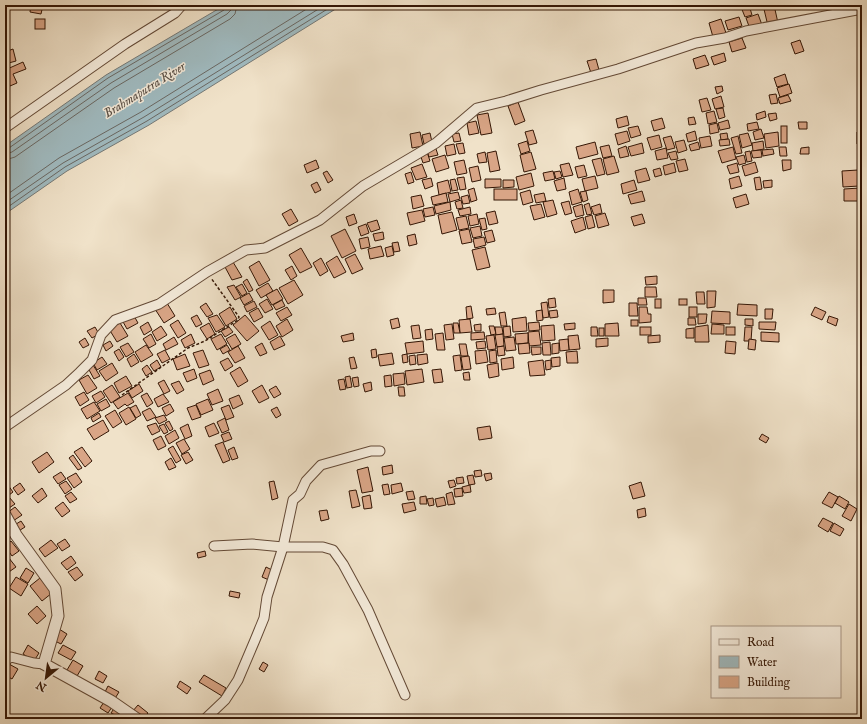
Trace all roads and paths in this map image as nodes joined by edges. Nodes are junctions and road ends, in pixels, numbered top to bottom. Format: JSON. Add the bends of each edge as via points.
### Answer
{"nodes":[{"id":1,"x":182,"y":5,"type":"edge"},
{"id":2,"x":862,"y":9,"type":"edge"},
{"id":3,"x":5,"y":128,"type":"edge"},
{"id":4,"x":207,"y":272,"type":"junction"},
{"id":5,"x":122,"y":395,"type":"dead end"},
{"id":6,"x":5,"y":427,"type":"edge"},
{"id":7,"x":380,"y":451,"type":"dead end"},
{"id":8,"x":5,"y":515,"type":"edge"},
{"id":9,"x":214,"y":546,"type":"dead end"},
{"id":10,"x":282,"y":547,"type":"junction"},
{"id":11,"x":5,"y":661,"type":"edge"},
{"id":12,"x":44,"y":664,"type":"junction"},
{"id":13,"x":405,"y":695,"type":"dead end"},
{"id":14,"x":137,"y":719,"type":"edge"},
{"id":15,"x":205,"y":719,"type":"edge"}],
"edges":[{"from":1,"to":3,"type":"street","via":[[175,13],[125,44]]},
{"from":2,"to":4,"type":"street","via":[[696,43],[618,69],[477,108],[436,143],[363,186],[320,220],[265,248],[246,250]]},
{"from":4,"to":5,"type":"path","via":[[239,317],[238,320],[205,341],[188,348]]},
{"from":4,"to":6,"type":"street","via":[[159,304],[115,320],[101,335],[92,360],[80,372],[66,385]]},
{"from":7,"to":10,"type":"street","via":[[318,468],[293,500]]},
{"from":8,"to":12,"type":"street","via":[[16,535],[55,589],[58,616]]},
{"from":9,"to":10,"type":"street","via":[[252,544]]},
{"from":10,"to":13,"type":"street","via":[[323,546],[333,550],[368,610]]},
{"from":10,"to":15,"type":"street","via":[[267,597],[264,618],[238,680],[225,700]]},
{"from":11,"to":12,"type":"street","via":[[11,657],[34,664]]},
{"from":12,"to":14,"type":"street","via":[[111,701]]}]}
